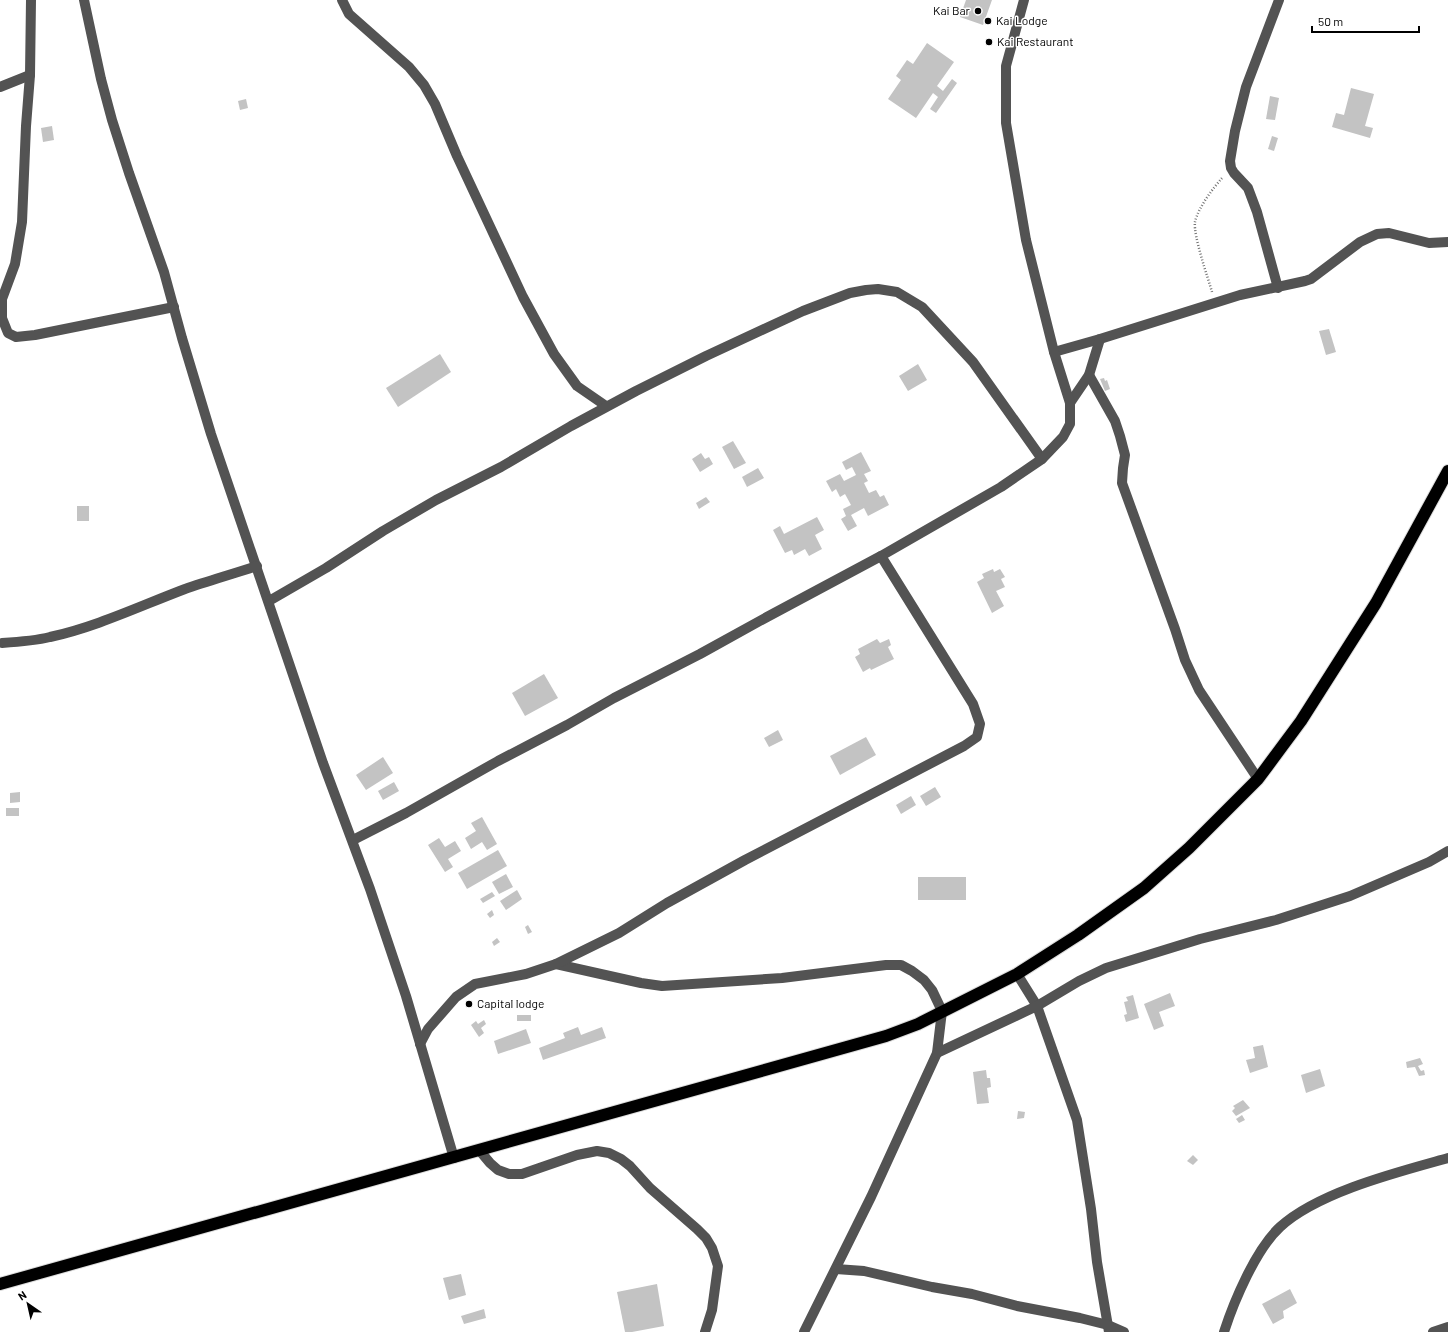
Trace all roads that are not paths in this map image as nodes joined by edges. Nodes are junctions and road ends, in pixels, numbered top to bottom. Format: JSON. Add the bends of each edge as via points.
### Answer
{"nodes":[{"id":1,"x":31,"y":0,"type":"edge"},
{"id":2,"x":84,"y":0,"type":"edge"},
{"id":3,"x":342,"y":0,"type":"edge"},
{"id":4,"x":1024,"y":0,"type":"edge"},
{"id":5,"x":1279,"y":0,"type":"edge"},
{"id":6,"x":30,"y":75,"type":"junction"},
{"id":7,"x":0,"y":87,"type":"edge"},
{"id":8,"x":1448,"y":242,"type":"edge"},
{"id":9,"x":1278,"y":288,"type":"junction"},
{"id":10,"x":174,"y":307,"type":"junction"},
{"id":11,"x":1100,"y":339,"type":"junction"},
{"id":12,"x":1054,"y":352,"type":"junction"},
{"id":13,"x":1089,"y":375,"type":"junction"},
{"id":14,"x":1070,"y":404,"type":"junction"},
{"id":15,"x":606,"y":406,"type":"junction"},
{"id":16,"x":1042,"y":459,"type":"junction"},
{"id":17,"x":1448,"y":472,"type":"edge"},
{"id":18,"x":880,"y":556,"type":"junction"},
{"id":19,"x":257,"y":566,"type":"junction"},
{"id":20,"x":269,"y":601,"type":"junction"},
{"id":21,"x":2,"y":643,"type":"dead end"},
{"id":22,"x":1258,"y":779,"type":"junction"},
{"id":23,"x":353,"y":840,"type":"junction"},
{"id":24,"x":1448,"y":851,"type":"edge"},
{"id":25,"x":556,"y":964,"type":"junction"},
{"id":26,"x":1018,"y":974,"type":"junction"},
{"id":27,"x":1037,"y":1006,"type":"junction"},
{"id":28,"x":942,"y":1011,"type":"junction"},
{"id":29,"x":420,"y":1044,"type":"junction"},
{"id":30,"x":937,"y":1053,"type":"junction"},
{"id":31,"x":480,"y":1151,"type":"junction"},
{"id":32,"x":454,"y":1158,"type":"junction"},
{"id":33,"x":1448,"y":1158,"type":"edge"},
{"id":34,"x":836,"y":1269,"type":"junction"},
{"id":35,"x":0,"y":1284,"type":"edge"},
{"id":36,"x":1448,"y":1327,"type":"edge"},
{"id":37,"x":1109,"y":1329,"type":"edge"},
{"id":38,"x":705,"y":1332,"type":"edge"},
{"id":39,"x":804,"y":1332,"type":"edge"},
{"id":40,"x":1124,"y":1332,"type":"edge"},
{"id":41,"x":1224,"y":1332,"type":"edge"},
{"id":42,"x":1433,"y":1332,"type":"edge"}],
"edges":[{"from":1,"to":6,"type":"street"},
{"from":2,"to":10,"type":"street","via":[[112,120]]},
{"from":3,"to":15,"type":"street","via":[[349,14],[409,67],[424,85],[523,297],[554,354],[577,386]]},
{"from":4,"to":12,"type":"street","via":[[1006,66],[1006,123],[1026,240]]},
{"from":5,"to":9,"type":"street","via":[[1246,87],[1230,161],[1234,173],[1244,182],[1251,194]]},
{"from":6,"to":7,"type":"street"},
{"from":6,"to":10,"type":"street","via":[[22,222],[15,264],[2,298],[2,318],[8,333],[16,337],[35,335]]},
{"from":8,"to":9,"type":"street","via":[[1429,243],[1389,233],[1377,234],[1360,242],[1311,279]]},
{"from":9,"to":11,"type":"street","via":[[1240,295]]},
{"from":10,"to":19,"type":"street","via":[[211,434]]},
{"from":11,"to":12,"type":"street"},
{"from":11,"to":13,"type":"street"},
{"from":12,"to":14,"type":"street"},
{"from":13,"to":14,"type":"street"},
{"from":13,"to":22,"type":"street","via":[[1115,421],[1120,436],[1125,455],[1122,483],[1184,660],[1199,690]]},
{"from":14,"to":16,"type":"street","via":[[1070,424],[1063,437]]},
{"from":15,"to":16,"type":"street","via":[[803,311],[850,293],[888,290],[897,292],[922,307],[959,345]]},
{"from":15,"to":20,"type":"street","via":[[501,467],[436,500]]},
{"from":16,"to":18,"type":"street","via":[[1000,487]]},
{"from":17,"to":22,"type":"highway","via":[[1376,603],[1301,721]]},
{"from":18,"to":23,"type":"street"},
{"from":18,"to":25,"type":"street","via":[[973,704],[980,724],[977,737],[745,860],[619,933]]},
{"from":19,"to":20,"type":"street"},
{"from":19,"to":21,"type":"street","via":[[186,589],[68,633],[42,639]]},
{"from":20,"to":23,"type":"street","via":[[323,763]]},
{"from":22,"to":26,"type":"highway","via":[[1189,848],[1144,888]]},
{"from":23,"to":29,"type":"street"},
{"from":24,"to":27,"type":"street","via":[[1429,862],[1350,896],[1276,920],[1200,939],[1106,968]]},
{"from":25,"to":28,"type":"street","via":[[662,986],[759,980],[901,965],[924,980]]},
{"from":25,"to":29,"type":"street","via":[[526,974],[475,984],[456,997],[428,1028]]},
{"from":26,"to":27,"type":"street"},
{"from":26,"to":28,"type":"highway"},
{"from":27,"to":30,"type":"street"},
{"from":27,"to":37,"type":"street","via":[[1077,1120]]},
{"from":28,"to":30,"type":"street"},
{"from":28,"to":31,"type":"highway","via":[[918,1024],[886,1036]]},
{"from":29,"to":32,"type":"street"},
{"from":30,"to":34,"type":"street"},
{"from":31,"to":32,"type":"highway"},
{"from":31,"to":38,"type":"street","via":[[498,1170],[509,1174],[522,1174],[577,1155],[597,1151],[609,1153],[630,1166],[650,1188],[697,1228],[712,1248],[718,1266],[712,1310]]},
{"from":32,"to":35,"type":"highway"},
{"from":33,"to":41,"type":"street","via":[[1362,1184],[1321,1201],[1289,1220],[1279,1228],[1261,1252],[1242,1286]]},
{"from":34,"to":37,"type":"street","via":[[864,1271],[932,1288],[972,1294],[1080,1318]]},
{"from":34,"to":39,"type":"street"},
{"from":36,"to":42,"type":"street"},
{"from":37,"to":40,"type":"street"}]}
